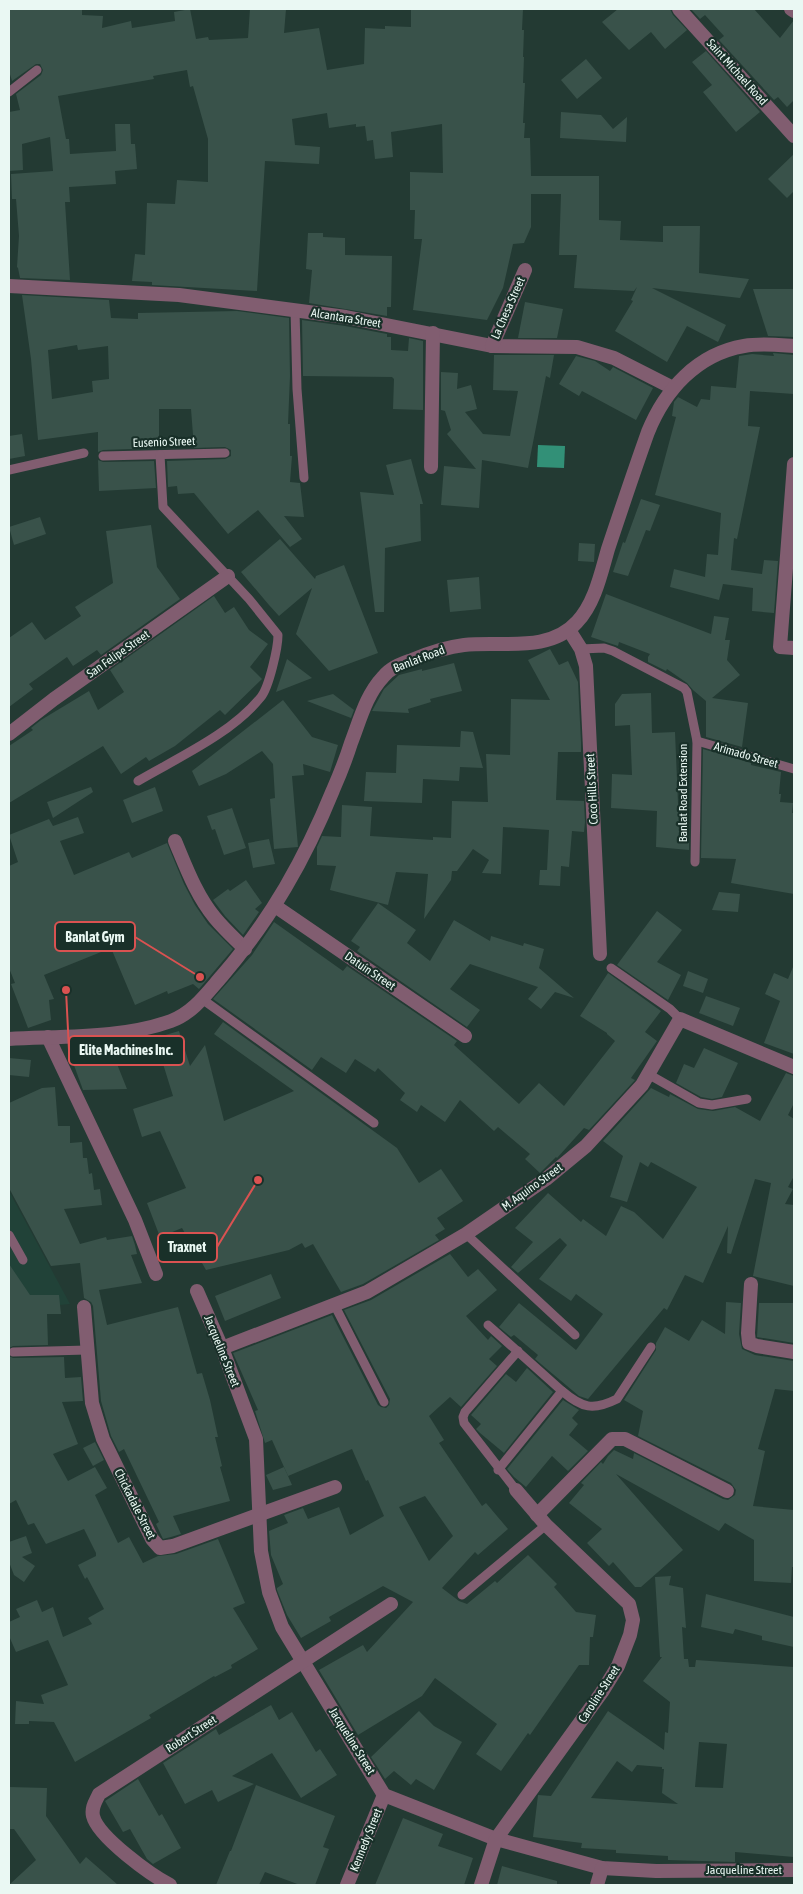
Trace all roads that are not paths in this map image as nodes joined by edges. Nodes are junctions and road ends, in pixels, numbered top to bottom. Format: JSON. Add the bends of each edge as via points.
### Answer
{"nodes":[{"id":1,"x":682,"y":10,"type":"edge"},
{"id":2,"x":37,"y":70,"type":"dead end"},
{"id":3,"x":9,"y":92,"type":"edge"},
{"id":4,"x":794,"y":136,"type":"edge"},
{"id":5,"x":525,"y":270,"type":"dead end"},
{"id":6,"x":9,"y":286,"type":"edge"},
{"id":7,"x":294,"y":310,"type":"junction"},
{"id":8,"x":433,"y":333,"type":"junction"},
{"id":9,"x":492,"y":346,"type":"junction"},
{"id":10,"x":794,"y":346,"type":"edge"},
{"id":11,"x":673,"y":388,"type":"junction"},
{"id":12,"x":84,"y":453,"type":"dead end"},
{"id":13,"x":226,"y":453,"type":"dead end"},
{"id":14,"x":160,"y":455,"type":"junction"},
{"id":15,"x":103,"y":456,"type":"dead end"},
{"id":16,"x":794,"y":464,"type":"edge"},
{"id":17,"x":432,"y":467,"type":"dead end"},
{"id":18,"x":9,"y":470,"type":"edge"},
{"id":19,"x":304,"y":478,"type":"dead end"},
{"id":20,"x":228,"y":576,"type":"junction"},
{"id":21,"x":569,"y":630,"type":"junction"},
{"id":22,"x":794,"y":648,"type":"edge"},
{"id":23,"x":581,"y":649,"type":"junction"},
{"id":24,"x":9,"y":734,"type":"edge"},
{"id":25,"x":697,"y":740,"type":"junction"},
{"id":26,"x":794,"y":770,"type":"edge"},
{"id":27,"x":138,"y":781,"type":"dead end"},
{"id":28,"x":175,"y":841,"type":"dead end"},
{"id":29,"x":695,"y":862,"type":"dead end"},
{"id":30,"x":275,"y":906,"type":"junction"},
{"id":31,"x":245,"y":949,"type":"junction"},
{"id":32,"x":600,"y":954,"type":"dead end"},
{"id":33,"x":611,"y":968,"type":"dead end"},
{"id":34,"x":202,"y":999,"type":"junction"},
{"id":35,"x":680,"y":1019,"type":"junction"},
{"id":36,"x":465,"y":1036,"type":"dead end"},
{"id":37,"x":48,"y":1037,"type":"junction"},
{"id":38,"x":9,"y":1039,"type":"edge"},
{"id":39,"x":794,"y":1067,"type":"edge"},
{"id":40,"x":648,"y":1074,"type":"junction"},
{"id":41,"x":747,"y":1099,"type":"dead end"},
{"id":42,"x":374,"y":1123,"type":"dead end"},
{"id":43,"x":466,"y":1234,"type":"junction"},
{"id":44,"x":9,"y":1236,"type":"edge"},
{"id":45,"x":23,"y":1260,"type":"dead end"},
{"id":46,"x":156,"y":1274,"type":"dead end"},
{"id":47,"x":751,"y":1284,"type":"dead end"},
{"id":48,"x":197,"y":1291,"type":"dead end"},
{"id":49,"x":334,"y":1304,"type":"junction"},
{"id":50,"x":84,"y":1307,"type":"dead end"},
{"id":51,"x":488,"y":1324,"type":"dead end"},
{"id":52,"x":575,"y":1335,"type":"dead end"},
{"id":53,"x":651,"y":1347,"type":"dead end"},
{"id":54,"x":222,"y":1348,"type":"junction"},
{"id":55,"x":87,"y":1350,"type":"junction"},
{"id":56,"x":518,"y":1351,"type":"junction"},
{"id":57,"x":13,"y":1352,"type":"dead end"},
{"id":58,"x":794,"y":1352,"type":"edge"},
{"id":59,"x":562,"y":1391,"type":"junction"},
{"id":60,"x":384,"y":1402,"type":"dead end"},
{"id":61,"x":498,"y":1470,"type":"junction"},
{"id":62,"x":334,"y":1487,"type":"dead end"},
{"id":63,"x":516,"y":1490,"type":"joint"},
{"id":64,"x":727,"y":1491,"type":"dead end"},
{"id":65,"x":259,"y":1515,"type":"junction"},
{"id":66,"x":542,"y":1520,"type":"junction"},
{"id":67,"x":462,"y":1595,"type":"dead end"},
{"id":68,"x":390,"y":1604,"type":"dead end"},
{"id":69,"x":302,"y":1661,"type":"junction"},
{"id":70,"x":384,"y":1794,"type":"junction"},
{"id":71,"x":496,"y":1839,"type":"junction"},
{"id":72,"x":602,"y":1868,"type":"junction"},
{"id":73,"x":794,"y":1870,"type":"edge"},
{"id":74,"x":170,"y":1885,"type":"edge"},
{"id":75,"x":347,"y":1885,"type":"edge"},
{"id":76,"x":480,"y":1885,"type":"edge"},
{"id":77,"x":597,"y":1885,"type":"edge"}],
"edges":[{"from":1,"to":4,"type":"street","name":"Saint Michael Road"},
{"from":2,"to":3,"type":"lane"},
{"from":5,"to":9,"type":"street","name":"La Chesa Street"},
{"from":6,"to":7,"type":"street","name":"Alcantara Street","via":[[179,295]]},
{"from":7,"to":8,"type":"street","name":"Alcantara Street"},
{"from":7,"to":19,"type":"lane"},
{"from":8,"to":9,"type":"street","name":"Alcantara Street"},
{"from":8,"to":17,"type":"street"},
{"from":9,"to":11,"type":"street","name":"Alcantara Street","via":[[577,347],[614,358]]},
{"from":10,"to":11,"type":"street","name":"Banlat Road","via":[[763,344],[722,352],[705,360]]},
{"from":11,"to":21,"type":"street","name":"Banlat Road","via":[[648,432],[595,590],[579,621]]},
{"from":12,"to":18,"type":"lane"},
{"from":13,"to":14,"type":"lane","name":"Eusenio Street"},
{"from":14,"to":15,"type":"lane","name":"Eusenio Street"},
{"from":14,"to":20,"type":"lane","via":[[163,507]]},
{"from":16,"to":22,"type":"street","via":[[780,647]]},
{"from":20,"to":24,"type":"street","name":"San Felipe Street"},
{"from":20,"to":27,"type":"lane","via":[[278,635],[275,659],[263,696],[232,726]]},
{"from":21,"to":23,"type":"street","name":"Coco Hills Street"},
{"from":21,"to":30,"type":"street","name":"Banlat Road","via":[[538,643],[490,643],[435,650],[391,668],[368,699],[313,836]]},
{"from":23,"to":25,"type":"lane","name":"Banlat Road Extension","via":[[613,650],[684,688]]},
{"from":23,"to":32,"type":"street","name":"Coco Hills Street","via":[[586,666]]},
{"from":25,"to":26,"type":"lane","name":"Arimado Street"},
{"from":25,"to":29,"type":"lane","name":"Banlat Road Extension"},
{"from":28,"to":31,"type":"street","via":[[202,900]]},
{"from":30,"to":31,"type":"street","name":"Banlat Road"},
{"from":30,"to":36,"type":"street","name":"Datuin Street"},
{"from":31,"to":34,"type":"street","name":"Banlat Road"},
{"from":33,"to":35,"type":"lane"},
{"from":34,"to":37,"type":"street","name":"Banlat Road","via":[[172,1020],[146,1028]]},
{"from":34,"to":42,"type":"lane"},
{"from":35,"to":39,"type":"street"},
{"from":35,"to":40,"type":"street","name":"M. Aquino Street"},
{"from":37,"to":38,"type":"street","name":"Banlat Road"},
{"from":37,"to":46,"type":"street","via":[[135,1220]]},
{"from":40,"to":41,"type":"lane","via":[[699,1103],[712,1105]]},
{"from":40,"to":43,"type":"street","name":"M. Aquino Street","via":[[642,1085],[586,1146],[546,1179]]},
{"from":43,"to":49,"type":"street","name":"M. Aquino Street","via":[[367,1292]]},
{"from":43,"to":52,"type":"lane"},
{"from":44,"to":45,"type":"lane"},
{"from":47,"to":58,"type":"street","via":[[749,1343]]},
{"from":48,"to":54,"type":"street","name":"Jacqueline Street"},
{"from":49,"to":54,"type":"street","name":"M. Aquino Street"},
{"from":49,"to":60,"type":"lane"},
{"from":50,"to":55,"type":"street","name":"Chickadale Street"},
{"from":51,"to":56,"type":"lane"},
{"from":53,"to":59,"type":"lane","via":[[617,1399],[603,1406],[585,1406]]},
{"from":54,"to":65,"type":"street","name":"Jacqueline Street","via":[[256,1439]]},
{"from":55,"to":57,"type":"lane"},
{"from":55,"to":65,"type":"street","name":"Chickadale Street","via":[[92,1403],[103,1439],[152,1539],[160,1548]]},
{"from":56,"to":59,"type":"lane"},
{"from":56,"to":61,"type":"lane","via":[[463,1418]]},
{"from":59,"to":61,"type":"lane"},
{"from":61,"to":63,"type":"lane"},
{"from":62,"to":65,"type":"street","name":"Chickadale Street"},
{"from":63,"to":66,"type":"street","name":"Caroline Street"},
{"from":64,"to":66,"type":"street","via":[[625,1439],[612,1439]]},
{"from":65,"to":69,"type":"street","name":"Jacqueline Street","via":[[261,1551],[269,1592],[282,1627]]},
{"from":66,"to":67,"type":"lane"},
{"from":66,"to":71,"type":"street","name":"Caroline Street","via":[[628,1604],[633,1620],[618,1666],[602,1692]]},
{"from":68,"to":69,"type":"street","name":"Robert Street"},
{"from":69,"to":70,"type":"street","name":"Jacqueline Street"},
{"from":69,"to":74,"type":"street","name":"Robert Street","via":[[99,1794],[92,1807],[93,1817],[109,1839],[130,1858]]},
{"from":70,"to":71,"type":"street","name":"Jacqueline Street"},
{"from":70,"to":75,"type":"street","name":"Kennedy Street"},
{"from":71,"to":72,"type":"street","name":"Jacqueline Street"},
{"from":71,"to":76,"type":"street","name":"Caroline Street"},
{"from":72,"to":73,"type":"street","name":"Jacqueline Street"},
{"from":72,"to":77,"type":"street"}]}
